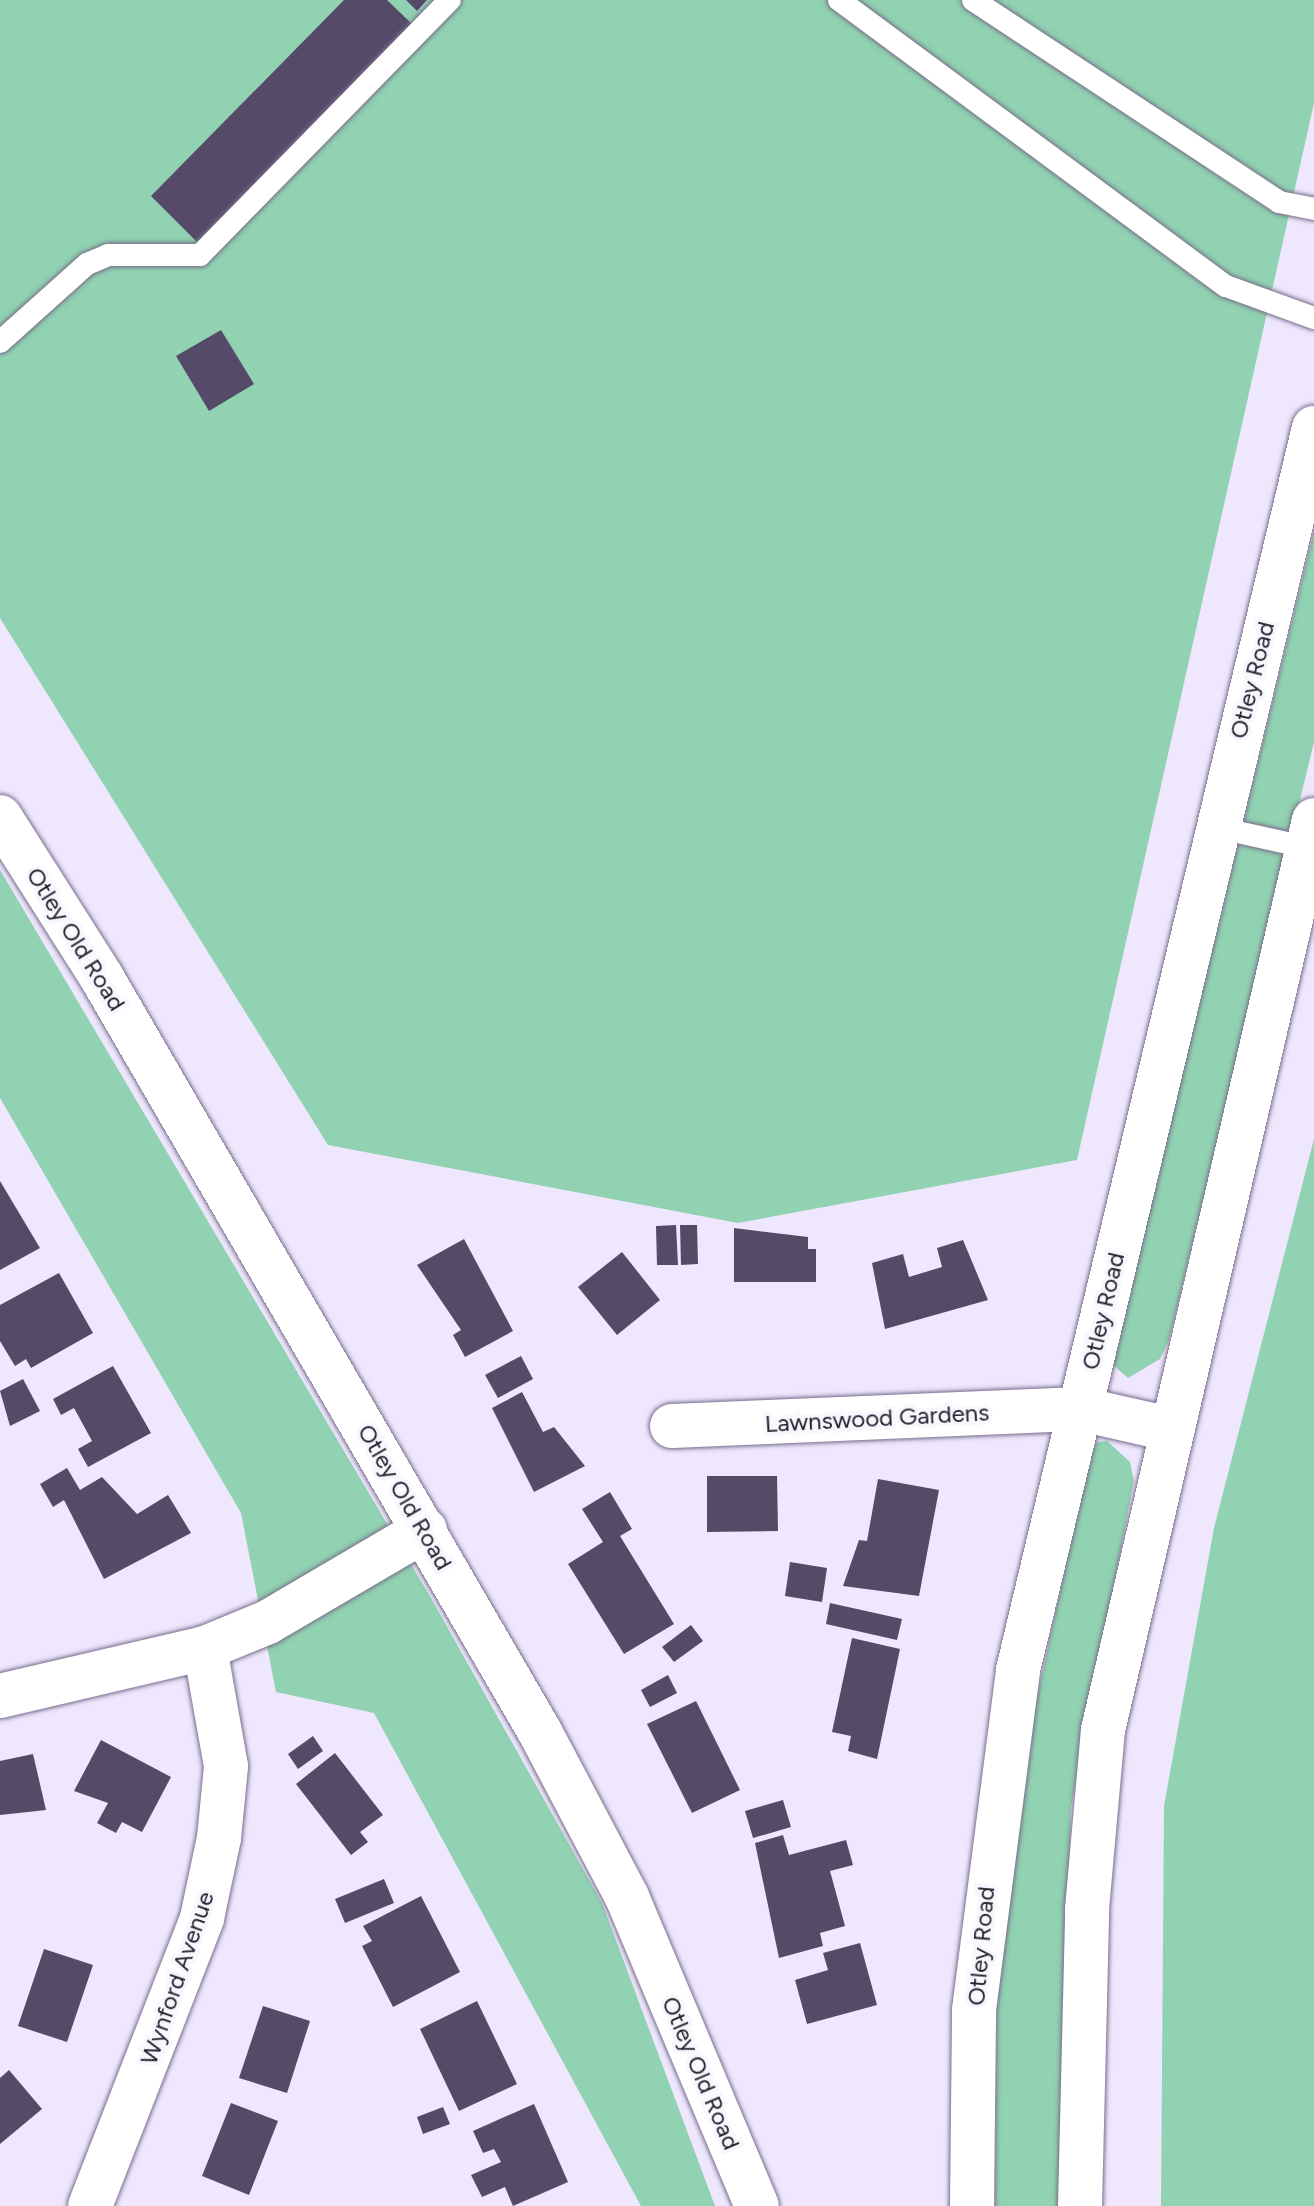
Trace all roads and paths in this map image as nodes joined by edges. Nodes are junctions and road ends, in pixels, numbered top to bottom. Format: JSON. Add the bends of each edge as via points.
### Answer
{"nodes":[{"id":1,"x":450,"y":0,"type":"edge"},
{"id":2,"x":839,"y":0,"type":"edge"},
{"id":3,"x":973,"y":0,"type":"edge"},
{"id":4,"x":1314,"y":209,"type":"edge"},
{"id":5,"x":1314,"y":318,"type":"edge"},
{"id":6,"x":0,"y":342,"type":"edge"},
{"id":7,"x":1314,"y":428,"type":"edge"},
{"id":8,"x":0,"y":817,"type":"edge"},
{"id":9,"x":1215,"y":827,"type":"junction"},
{"id":10,"x":1312,"y":839,"type":"edge"},
{"id":11,"x":1081,"y":1409,"type":"junction"},
{"id":12,"x":672,"y":1426,"type":"dead end"},
{"id":13,"x":1169,"y":1429,"type":"junction"},
{"id":14,"x":425,"y":1530,"type":"junction"},
{"id":15,"x":205,"y":1648,"type":"junction"},
{"id":16,"x":0,"y":1696,"type":"edge"},
{"id":17,"x":90,"y":2206,"type":"edge"},
{"id":18,"x":757,"y":2206,"type":"edge"},
{"id":19,"x":972,"y":2206,"type":"edge"},
{"id":20,"x":1080,"y":2206,"type":"edge"}],
"edges":[{"from":1,"to":6,"type":"lane","via":[[200,255],[108,255],[87,264]]},
{"from":2,"to":5,"type":"lane","via":[[1226,286]]},
{"from":3,"to":4,"type":"lane","via":[[1279,202]]},
{"from":7,"to":9,"type":"main road","name":"Otley Road"},
{"from":8,"to":14,"type":"main road","name":"Otley Old Road"},
{"from":9,"to":10,"type":"lane"},
{"from":9,"to":11,"type":"main road","name":"Otley Road"},
{"from":10,"to":13,"type":"main road"},
{"from":11,"to":12,"type":"main road","name":"Lawnswood Gardens"},
{"from":11,"to":13,"type":"main road","name":"Lawnswood Gardens"},
{"from":11,"to":19,"type":"main road","name":"Otley Road","via":[[1018,1670],[991,1836],[974,2010]]},
{"from":13,"to":20,"type":"main road","via":[[1103,1730],[1087,1909]]},
{"from":14,"to":15,"type":"main road","via":[[268,1622]]},
{"from":14,"to":18,"type":"main road","name":"Otley Old Road","via":[[627,1897]]},
{"from":15,"to":16,"type":"main road"},
{"from":15,"to":17,"type":"main road","name":"Wynford Avenue","via":[[226,1766],[213,1865],[202,1918]]}]}
